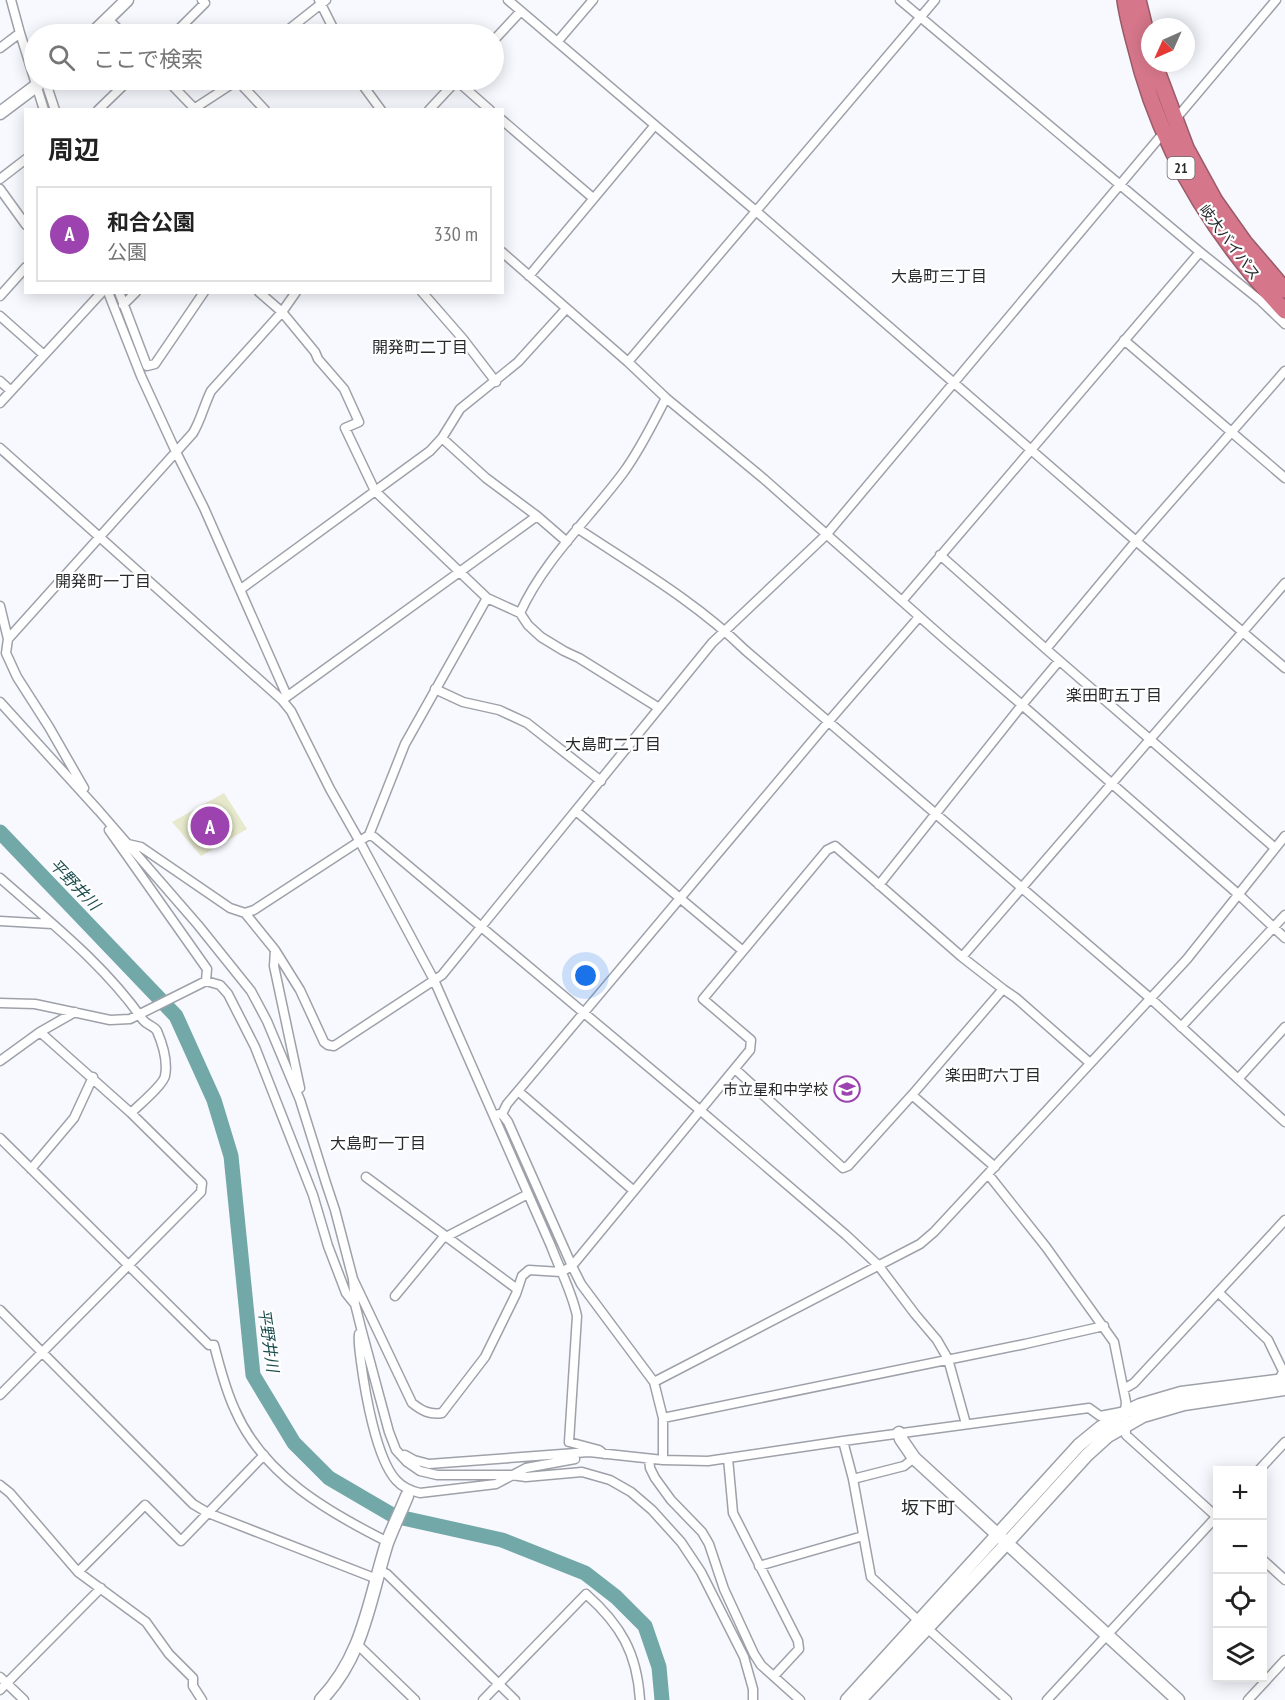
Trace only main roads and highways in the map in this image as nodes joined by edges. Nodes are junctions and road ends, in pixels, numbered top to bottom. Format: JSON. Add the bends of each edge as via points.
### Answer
{"nodes":[{"id":1,"x":128,"y":0,"type":"edge"},
{"id":2,"x":1125,"y":0,"type":"edge"},
{"id":3,"x":1138,"y":0,"type":"edge"},
{"id":4,"x":1142,"y":18,"type":"edge"},
{"id":5,"x":103,"y":24,"type":"edge"},
{"id":6,"x":1157,"y":72,"type":"edge"},
{"id":7,"x":31,"y":90,"type":"edge"},
{"id":8,"x":0,"y":113,"type":"edge"},
{"id":9,"x":1283,"y":283,"type":"edge"},
{"id":10,"x":1285,"y":311,"type":"edge"},
{"id":11,"x":1283,"y":1378,"type":"edge"},
{"id":12,"x":899,"y":1433,"type":"road end"},
{"id":13,"x":408,"y":1493,"type":"road end"},
{"id":14,"x":1002,"y":1539,"type":"junction"},
{"id":15,"x":923,"y":1624,"type":"junction"},
{"id":16,"x":321,"y":1700,"type":"edge"},
{"id":17,"x":847,"y":1700,"type":"edge"},
{"id":18,"x":860,"y":1700,"type":"edge"},
{"id":19,"x":1178,"y":1700,"type":"edge"}],
"edges":[{"from":1,"to":5,"type":"main road"},
{"from":2,"to":10,"type":"highway","name":"岐大バイパス","number":"21","via":[[1141,73],[1163,134],[1203,207],[1233,250]]},
{"from":3,"to":4,"type":"highway"},
{"from":6,"to":9,"type":"highway","name":"岐大バイパス","number":"21","via":[[1186,148],[1215,201],[1244,242]]},
{"from":7,"to":8,"type":"main road"},
{"from":11,"to":14,"type":"main road","via":[[1143,1416],[1125,1425],[1087,1455]]},
{"from":11,"to":14,"type":"main road","via":[[1181,1393],[1125,1412],[1079,1445]]},
{"from":12,"to":14,"type":"main road","via":[[914,1458]]},
{"from":13,"to":16,"type":"main road","via":[[388,1540],[358,1645],[338,1681]]},
{"from":14,"to":15,"type":"main road"},
{"from":14,"to":19,"type":"main road"},
{"from":15,"to":17,"type":"main road"},
{"from":15,"to":18,"type":"main road"}]}
